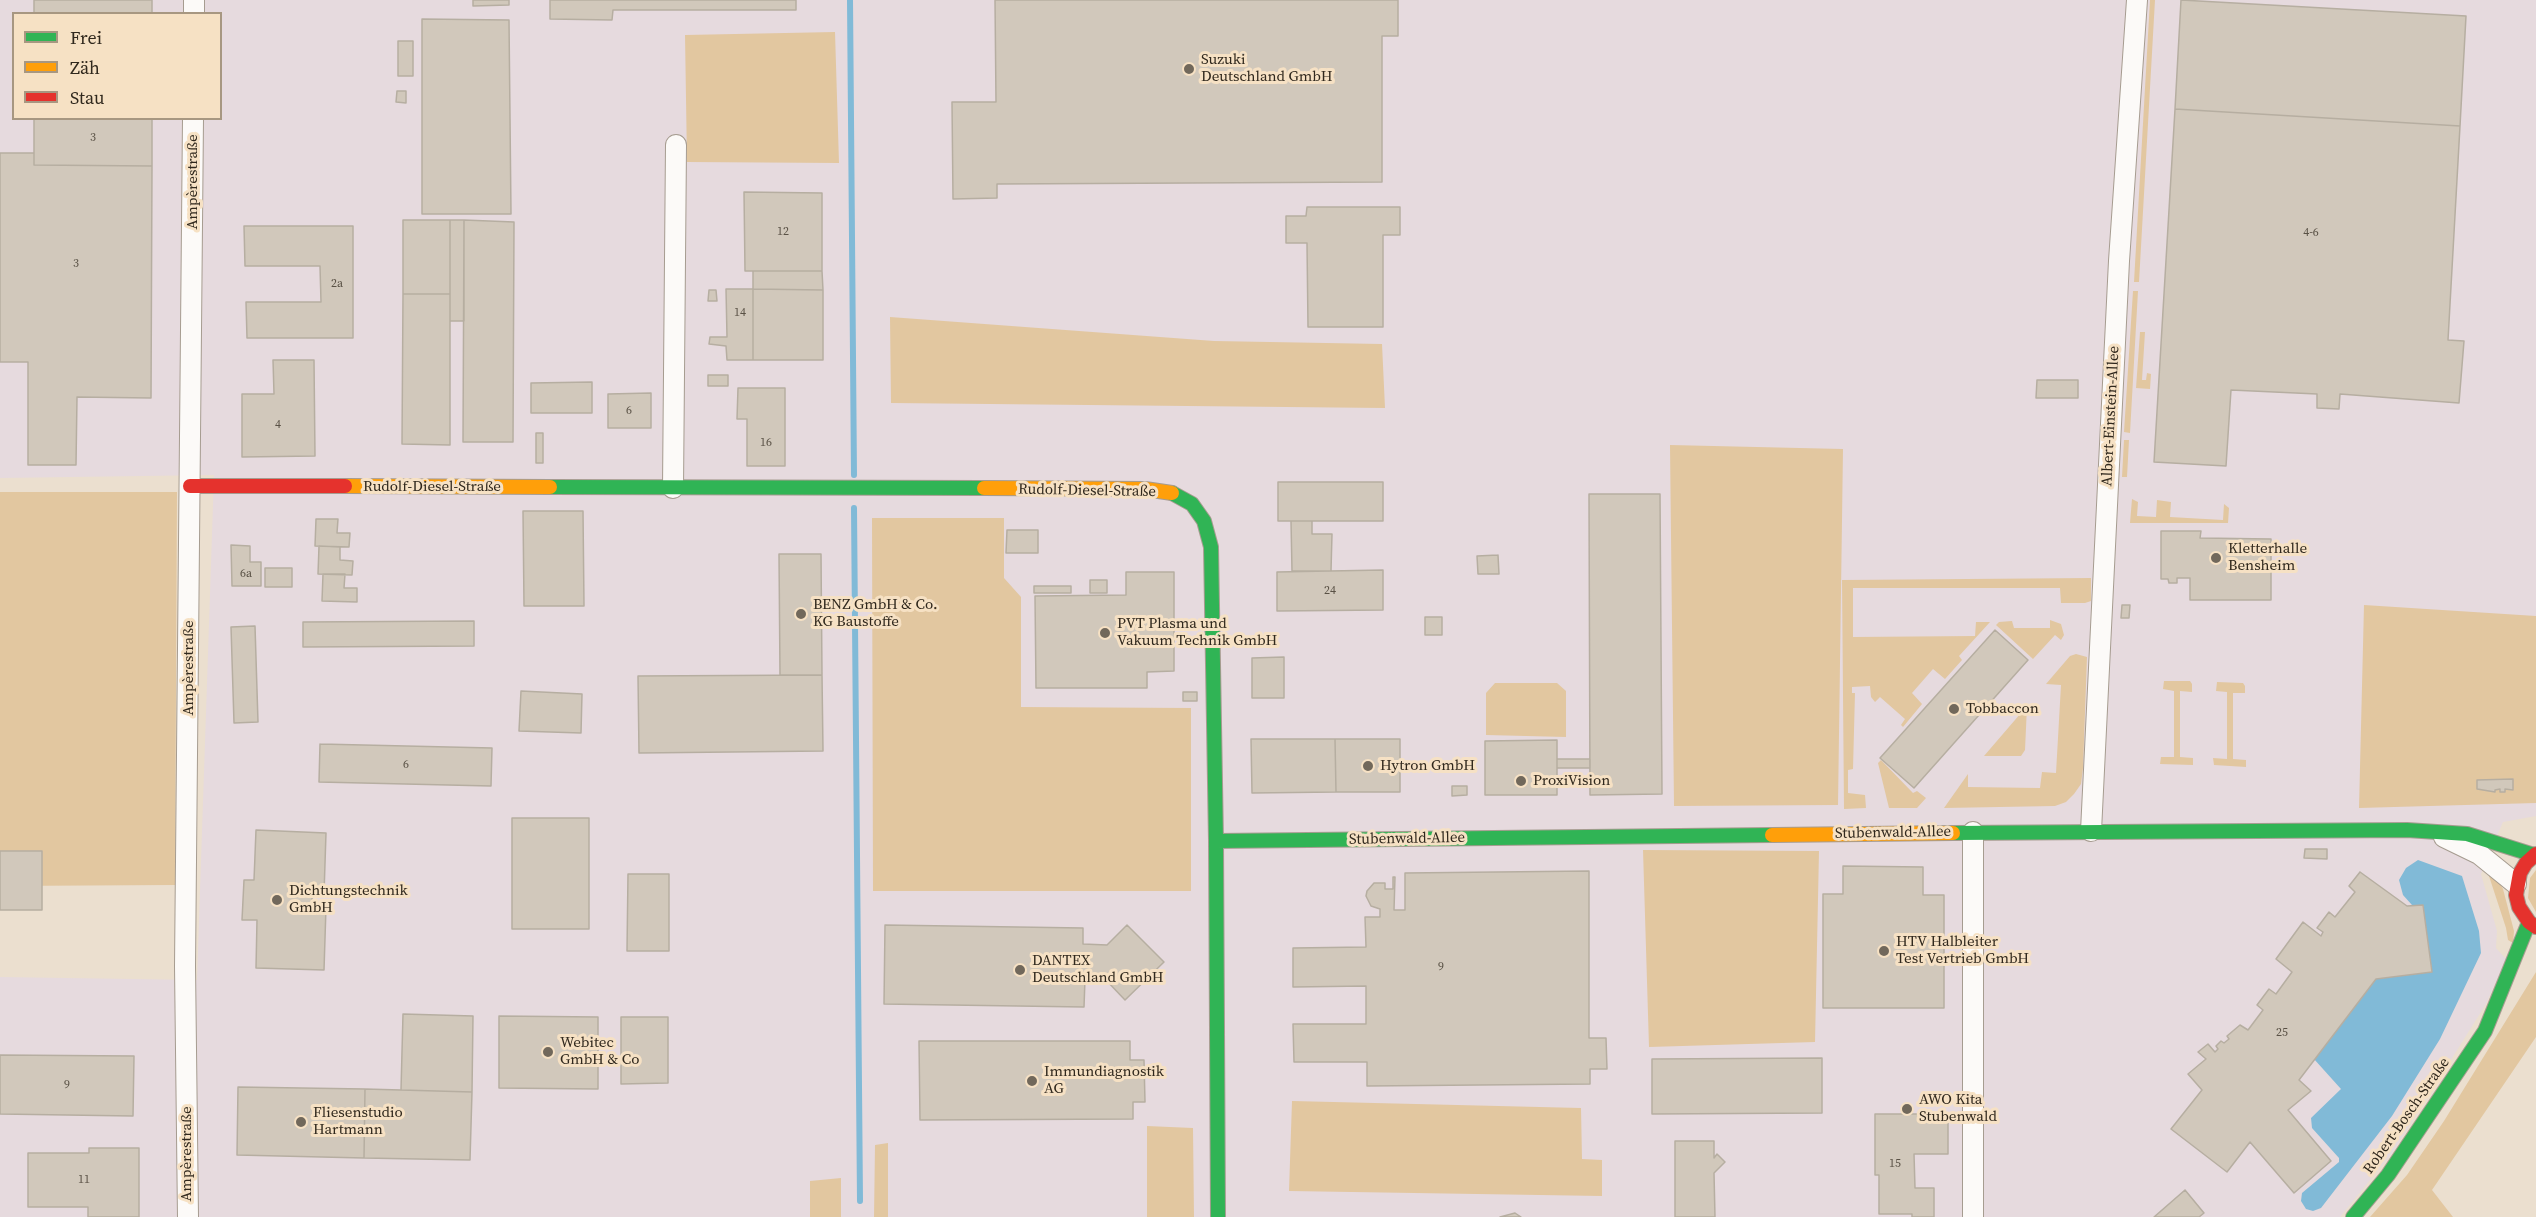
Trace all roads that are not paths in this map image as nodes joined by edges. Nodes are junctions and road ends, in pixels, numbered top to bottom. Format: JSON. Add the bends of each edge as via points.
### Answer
{"nodes":[{"id":1,"x":2137,"y":0,"type":"edge"},
{"id":2,"x":193,"y":120,"type":"edge"},
{"id":3,"x":676,"y":145,"type":"dead end"},
{"id":4,"x":190,"y":486,"type":"junction"},
{"id":5,"x":673,"y":488,"type":"junction"},
{"id":6,"x":2091,"y":831,"type":"junction"},
{"id":7,"x":1973,"y":832,"type":"junction"},
{"id":8,"x":2434,"y":832,"type":"junction"},
{"id":9,"x":1216,"y":841,"type":"junction"},
{"id":10,"x":2535,"y":854,"type":"edge"},
{"id":11,"x":2516,"y":884,"type":"junction"},
{"id":12,"x":2532,"y":924,"type":"edge"},
{"id":13,"x":2513,"y":996,"type":"dead end"},
{"id":14,"x":2485,"y":1031,"type":"junction"},
{"id":15,"x":188,"y":1217,"type":"edge"},
{"id":16,"x":1218,"y":1217,"type":"edge"},
{"id":17,"x":1973,"y":1217,"type":"edge"},
{"id":18,"x":2353,"y":1217,"type":"edge"}],
"edges":[{"from":1,"to":6,"type":"street","name":"Albert-Einstein-Allee","via":[[2119,261]]},
{"from":2,"to":4,"type":"street","name":"Ampèrestraße"},
{"from":3,"to":5,"type":"street"},
{"from":4,"to":5,"type":"street","name":"Rudolf-Diesel-Straße"},
{"from":4,"to":15,"type":"street","name":"Ampèrestraße"},
{"from":5,"to":9,"type":"street","name":"Rudolf-Diesel-Straße","via":[[1145,489],[1172,494],[1192,504],[1204,521],[1211,547]]},
{"from":6,"to":7,"type":"street","name":"Stubenwald-Allee"},
{"from":6,"to":8,"type":"street","name":"Stubenwald-Allee"},
{"from":7,"to":9,"type":"street","name":"Stubenwald-Allee"},
{"from":7,"to":17,"type":"street","name":"Stubenwald-Allee"},
{"from":8,"to":10,"type":"street","name":"Stubenwald-Allee","via":[[2467,834]]},
{"from":8,"to":11,"type":"street","name":"Stubenwald-Allee","via":[[2479,854]]},
{"from":9,"to":16,"type":"street"},
{"from":10,"to":11,"type":"street"},
{"from":11,"to":12,"type":"street","via":[[2519,907]]},
{"from":12,"to":14,"type":"street","name":"Robert-Bosch-Straße"},
{"from":13,"to":14,"type":"street","name":"Robert-Bosch-Straße"},
{"from":14,"to":18,"type":"street","name":"Robert-Bosch-Straße","via":[[2388,1175]]}]}
